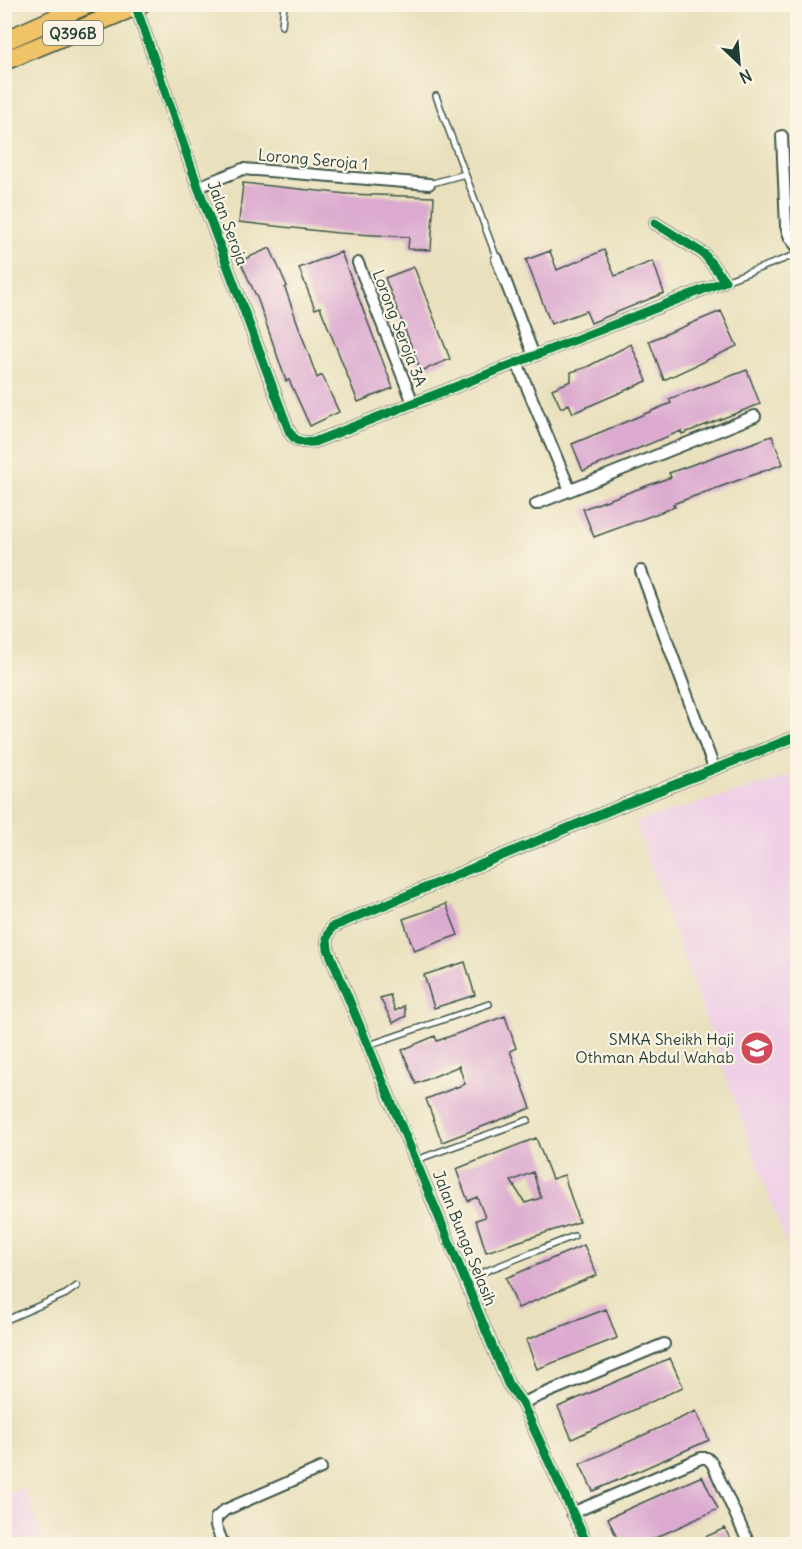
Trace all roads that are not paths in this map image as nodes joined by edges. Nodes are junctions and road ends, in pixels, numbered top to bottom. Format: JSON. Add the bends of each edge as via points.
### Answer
{"nodes":[{"id":1,"x":88,"y":4,"type":"edge"},
{"id":2,"x":284,"y":4,"type":"edge"},
{"id":3,"x":138,"y":6,"type":"edge"},
{"id":4,"x":282,"y":26,"type":"dead end"},
{"id":5,"x":5,"y":41,"type":"edge"},
{"id":6,"x":4,"y":61,"type":"edge"},
{"id":7,"x":436,"y":96,"type":"dead end"},
{"id":8,"x":782,"y":136,"type":"dead end"},
{"id":9,"x":465,"y":174,"type":"junction"},
{"id":10,"x":429,"y":184,"type":"joint"},
{"id":11,"x":198,"y":187,"type":"junction"},
{"id":12,"x":655,"y":223,"type":"dead end"},
{"id":13,"x":798,"y":248,"type":"edge"},
{"id":14,"x":798,"y":254,"type":"edge"},
{"id":15,"x":497,"y":259,"type":"joint"},
{"id":16,"x":358,"y":263,"type":"dead end"},
{"id":17,"x":725,"y":281,"type":"junction"},
{"id":18,"x":534,"y":356,"type":"junction"},
{"id":19,"x":517,"y":363,"type":"junction"},
{"id":20,"x":413,"y":404,"type":"junction"},
{"id":21,"x":754,"y":416,"type":"dead end"},
{"id":22,"x":570,"y":490,"type":"junction"},
{"id":23,"x":536,"y":504,"type":"dead end"},
{"id":24,"x":641,"y":570,"type":"dead end"},
{"id":25,"x":798,"y":736,"type":"edge"},
{"id":26,"x":714,"y":768,"type":"junction"},
{"id":27,"x":489,"y":1004,"type":"dead end"},
{"id":28,"x":369,"y":1045,"type":"junction"},
{"id":29,"x":528,"y":1120,"type":"dead end"},
{"id":30,"x":416,"y":1160,"type":"junction"},
{"id":31,"x":574,"y":1236,"type":"dead end"},
{"id":32,"x":466,"y":1280,"type":"junction"},
{"id":33,"x":77,"y":1286,"type":"dead end"},
{"id":34,"x":4,"y":1321,"type":"edge"},
{"id":35,"x":664,"y":1344,"type":"dead end"},
{"id":36,"x":522,"y":1403,"type":"junction"},
{"id":37,"x":321,"y":1468,"type":"dead end"},
{"id":38,"x":572,"y":1513,"type":"junction"},
{"id":39,"x":223,"y":1545,"type":"edge"},
{"id":40,"x":587,"y":1545,"type":"edge"},
{"id":41,"x":748,"y":1545,"type":"edge"}],
"edges":[{"from":1,"to":5,"type":"main road"},
{"from":2,"to":4,"type":"lane"},
{"from":3,"to":6,"type":"main road","number":"Q396B"},
{"from":3,"to":11,"type":"street","name":"Jalan Seroja"},
{"from":7,"to":9,"type":"lane"},
{"from":8,"to":13,"type":"street","via":[[786,226]]},
{"from":9,"to":10,"type":"lane"},
{"from":9,"to":15,"type":"lane"},
{"from":10,"to":11,"type":"street","name":"Lorong Seroja 1","via":[[243,169]]},
{"from":11,"to":20,"type":"street","name":"Jalan Seroja","via":[[294,439],[314,442]]},
{"from":12,"to":17,"type":"street","via":[[704,255]]},
{"from":14,"to":17,"type":"lane"},
{"from":15,"to":18,"type":"street"},
{"from":16,"to":20,"type":"street","name":"Lorong Seroja 3A"},
{"from":17,"to":18,"type":"street"},
{"from":18,"to":19,"type":"street"},
{"from":19,"to":20,"type":"street"},
{"from":19,"to":22,"type":"street"},
{"from":21,"to":22,"type":"street"},
{"from":22,"to":23,"type":"street"},
{"from":24,"to":26,"type":"street"},
{"from":25,"to":26,"type":"street"},
{"from":26,"to":28,"type":"street","name":"Jalan Bunga Selasih","via":[[332,927],[328,949]]},
{"from":27,"to":28,"type":"lane"},
{"from":28,"to":30,"type":"street","name":"Jalan Bunga Selasih"},
{"from":29,"to":30,"type":"lane"},
{"from":30,"to":32,"type":"street","name":"Jalan Bunga Selasih"},
{"from":31,"to":32,"type":"lane"},
{"from":32,"to":36,"type":"street","name":"Jalan Bunga Selasih","via":[[508,1384]]},
{"from":33,"to":34,"type":"lane"},
{"from":35,"to":36,"type":"street"},
{"from":36,"to":38,"type":"street","name":"Jalan Bunga Selasih"},
{"from":37,"to":39,"type":"street","via":[[225,1510],[216,1518]]},
{"from":38,"to":40,"type":"street","name":"Jalan Bunga Selasih"},
{"from":38,"to":41,"type":"street","via":[[707,1458]]}]}
